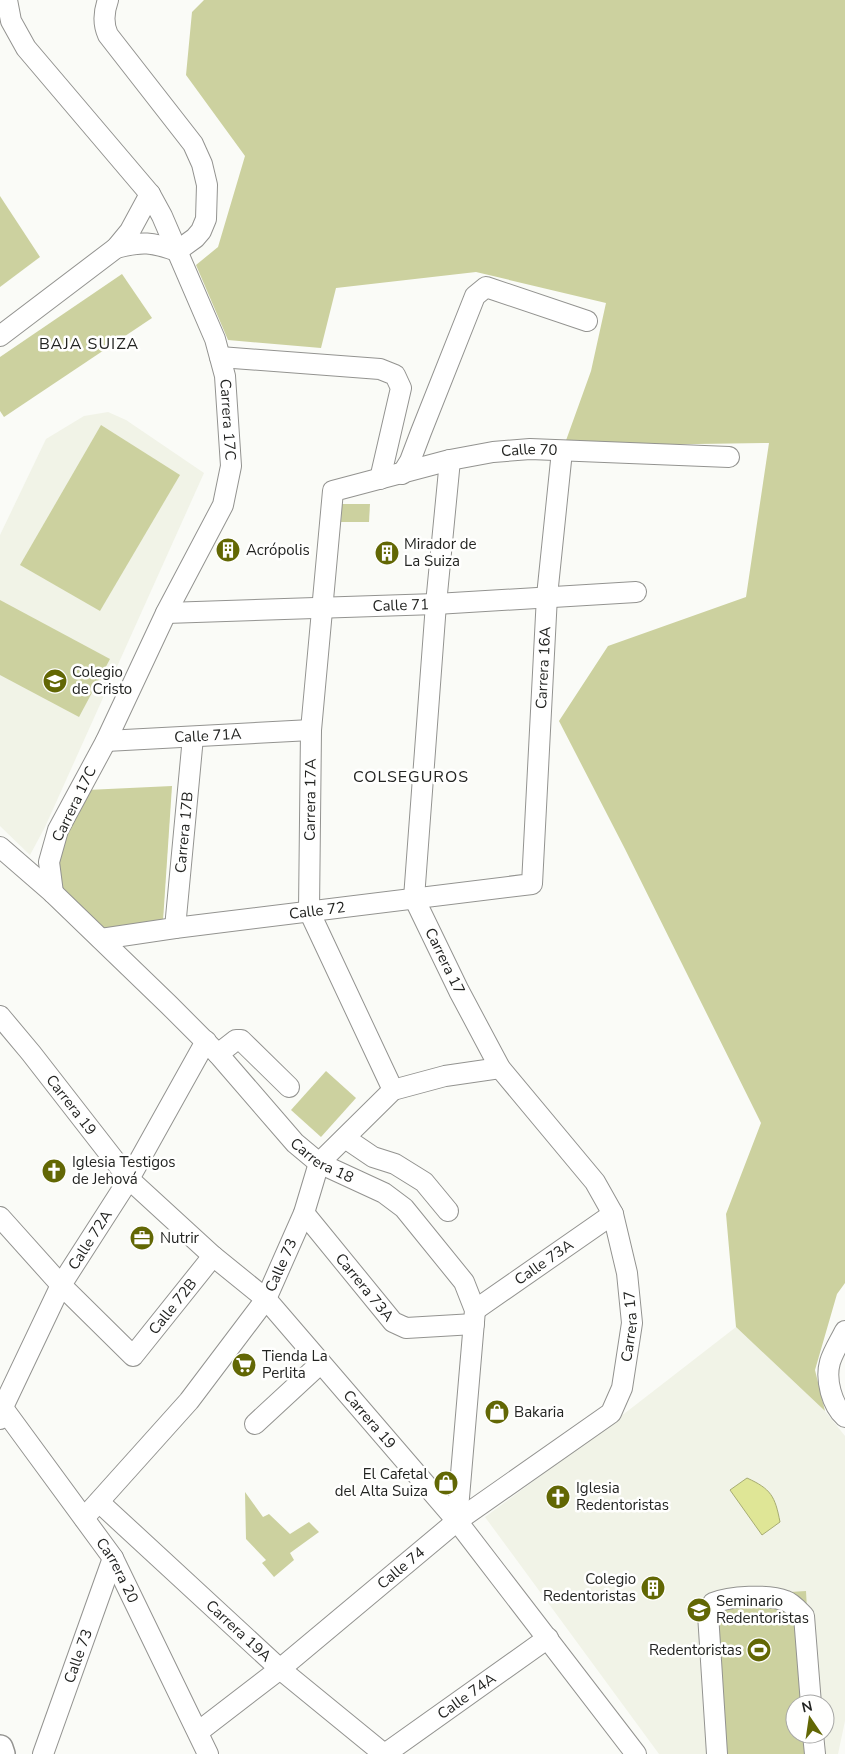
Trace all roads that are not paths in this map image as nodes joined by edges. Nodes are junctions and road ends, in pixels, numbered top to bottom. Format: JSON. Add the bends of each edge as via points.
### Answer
{"nodes":[{"id":1,"x":7,"y":0,"type":"edge"},
{"id":2,"x":108,"y":0,"type":"edge"},
{"id":3,"x":150,"y":194,"type":"junction"},
{"id":4,"x":116,"y":248,"type":"junction"},
{"id":5,"x":177,"y":251,"type":"junction"},
{"id":6,"x":587,"y":321,"type":"dead end"},
{"id":7,"x":0,"y":336,"type":"edge"},
{"id":8,"x":220,"y":357,"type":"junction"},
{"id":9,"x":562,"y":451,"type":"junction"},
{"id":10,"x":729,"y":457,"type":"dead end"},
{"id":11,"x":450,"y":460,"type":"junction"},
{"id":12,"x":402,"y":474,"type":"junction"},
{"id":13,"x":380,"y":479,"type":"junction"},
{"id":14,"x":333,"y":491,"type":"joint"},
{"id":15,"x":636,"y":592,"type":"dead end"},
{"id":16,"x":547,"y":596,"type":"junction"},
{"id":17,"x":436,"y":604,"type":"junction"},
{"id":18,"x":322,"y":608,"type":"junction"},
{"id":19,"x":166,"y":613,"type":"junction"},
{"id":20,"x":311,"y":730,"type":"junction"},
{"id":21,"x":193,"y":737,"type":"junction"},
{"id":22,"x":106,"y":741,"type":"junction"},
{"id":23,"x":7,"y":854,"type":"edge"},
{"id":24,"x":50,"y":855,"type":"junction"},
{"id":25,"x":532,"y":884,"type":"joint"},
{"id":26,"x":53,"y":893,"type":"junction"},
{"id":27,"x":414,"y":898,"type":"junction"},
{"id":28,"x":309,"y":911,"type":"junction"},
{"id":29,"x":175,"y":928,"type":"junction"},
{"id":30,"x":101,"y":939,"type":"junction"},
{"id":31,"x":0,"y":1016,"type":"edge"},
{"id":32,"x":212,"y":1047,"type":"junction"},
{"id":33,"x":500,"y":1068,"type":"junction"},
{"id":34,"x":289,"y":1087,"type":"dead end"},
{"id":35,"x":393,"y":1090,"type":"junction"},
{"id":36,"x":345,"y":1138,"type":"junction"},
{"id":37,"x":319,"y":1163,"type":"junction"},
{"id":38,"x":129,"y":1179,"type":"junction"},
{"id":39,"x":448,"y":1211,"type":"dead end"},
{"id":40,"x":304,"y":1213,"type":"junction"},
{"id":41,"x":613,"y":1214,"type":"junction"},
{"id":42,"x":0,"y":1217,"type":"edge"},
{"id":43,"x":213,"y":1256,"type":"junction"},
{"id":44,"x":61,"y":1285,"type":"junction"},
{"id":45,"x":266,"y":1299,"type":"junction"},
{"id":46,"x":474,"y":1317,"type":"junction"},
{"id":47,"x":845,"y":1331,"type":"edge"},
{"id":48,"x":321,"y":1363,"type":"junction"},
{"id":49,"x":1,"y":1410,"type":"edge"},
{"id":50,"x":612,"y":1413,"type":"joint"},
{"id":51,"x":845,"y":1417,"type":"edge"},
{"id":52,"x":256,"y":1424,"type":"dead end"},
{"id":53,"x":99,"y":1502,"type":"junction"},
{"id":54,"x":84,"y":1518,"type":"junction"},
{"id":55,"x":457,"y":1521,"type":"junction"},
{"id":56,"x":113,"y":1558,"type":"junction"},
{"id":57,"x":548,"y":1638,"type":"junction"},
{"id":58,"x":280,"y":1669,"type":"junction"},
{"id":59,"x":810,"y":1694,"type":"edge"},
{"id":60,"x":198,"y":1732,"type":"junction"},
{"id":61,"x":0,"y":1748,"type":"edge"},
{"id":62,"x":2,"y":1754,"type":"edge"},
{"id":63,"x":43,"y":1754,"type":"edge"},
{"id":64,"x":208,"y":1754,"type":"edge"},
{"id":65,"x":385,"y":1754,"type":"edge"},
{"id":66,"x":636,"y":1754,"type":"edge"},
{"id":67,"x":717,"y":1754,"type":"edge"}],
"edges":[{"from":1,"to":3,"type":"street","name":"Carrera 17C","via":[[11,21],[26,48]]},
{"from":2,"to":5,"type":"street","via":[[104,27],[108,35],[193,144],[205,174],[206,219],[195,238]]},
{"from":3,"to":4,"type":"street","via":[[130,231]]},
{"from":3,"to":5,"type":"street","name":"Carrera 17C"},
{"from":4,"to":5,"type":"street","via":[[150,243]]},
{"from":4,"to":7,"type":"street"},
{"from":5,"to":8,"type":"street","name":"Carrera 17C"},
{"from":6,"to":12,"type":"street","via":[[486,287],[481,290],[475,296],[422,432]]},
{"from":8,"to":13,"type":"street","via":[[380,370],[395,375],[401,388]]},
{"from":8,"to":19,"type":"street","name":"Carrera 17C","via":[[225,376],[231,466],[225,498]]},
{"from":9,"to":10,"type":"street","name":"Calle 70"},
{"from":9,"to":11,"type":"street","name":"Calle 70","via":[[530,448]]},
{"from":9,"to":16,"type":"street","name":"Carrera 16A"},
{"from":11,"to":12,"type":"street","name":"Calle 70"},
{"from":11,"to":17,"type":"street"},
{"from":12,"to":13,"type":"street","name":"Calle 70"},
{"from":13,"to":14,"type":"street","name":"Calle 70"},
{"from":14,"to":18,"type":"street","name":"Carrera 17A"},
{"from":15,"to":16,"type":"street","name":"Calle 71"},
{"from":16,"to":17,"type":"street","name":"Calle 71"},
{"from":16,"to":25,"type":"street","name":"Carrera 16A"},
{"from":17,"to":18,"type":"street","name":"Calle 71"},
{"from":17,"to":27,"type":"street"},
{"from":18,"to":19,"type":"street","name":"Calle 71"},
{"from":18,"to":20,"type":"street","name":"Carrera 17A"},
{"from":19,"to":22,"type":"street","name":"Carrera 17C"},
{"from":20,"to":21,"type":"street","name":"Calle 71A"},
{"from":20,"to":28,"type":"street","name":"Carrera 17A"},
{"from":21,"to":22,"type":"street","name":"Calle 71A"},
{"from":21,"to":29,"type":"street","name":"Carrera 17B"},
{"from":22,"to":24,"type":"street","name":"Carrera 17C","via":[[58,830]]},
{"from":23,"to":24,"type":"street","name":"Carrera 18"},
{"from":23,"to":26,"type":"street","name":"Carrera 18"},
{"from":24,"to":26,"type":"street","name":"Carrera 17C"},
{"from":25,"to":27,"type":"street","name":"Calle 72"},
{"from":26,"to":30,"type":"street","name":"Carrera 18"},
{"from":27,"to":28,"type":"street","name":"Calle 72"},
{"from":27,"to":33,"type":"street","name":"Carrera 17"},
{"from":28,"to":29,"type":"street","name":"Calle 72"},
{"from":28,"to":35,"type":"street","name":"Carrera 17A"},
{"from":29,"to":30,"type":"street","name":"Calle 72"},
{"from":30,"to":32,"type":"street","name":"Carrera 18"},
{"from":31,"to":38,"type":"street","name":"Carrera 19"},
{"from":32,"to":34,"type":"street","via":[[241,1040]]},
{"from":32,"to":37,"type":"street","name":"Carrera 18","via":[[295,1143]]},
{"from":32,"to":38,"type":"street","name":"Calle 72A"},
{"from":33,"to":35,"type":"street","name":"Calle 73","via":[[445,1076]]},
{"from":33,"to":41,"type":"street","name":"Carrera 17","via":[[595,1182]]},
{"from":35,"to":36,"type":"street","name":"Calle 73"},
{"from":36,"to":37,"type":"street","name":"Calle 73"},
{"from":36,"to":39,"type":"street","via":[[373,1157],[396,1164],[424,1182]]},
{"from":37,"to":40,"type":"street","name":"Calle 73"},
{"from":37,"to":46,"type":"street","name":"Carrera 18","via":[[384,1193],[404,1208],[464,1282]]},
{"from":38,"to":43,"type":"street","name":"Carrera 19"},
{"from":38,"to":44,"type":"street","name":"Calle 72A"},
{"from":40,"to":45,"type":"street","name":"Calle 73"},
{"from":40,"to":46,"type":"street","name":"Carrera 73A","via":[[393,1322],[406,1328]]},
{"from":41,"to":46,"type":"street","name":"Calle 73A"},
{"from":41,"to":50,"type":"street","name":"Carrera 17","via":[[627,1273],[632,1323],[622,1388]]},
{"from":42,"to":44,"type":"street"},
{"from":43,"to":44,"type":"street","name":"Calle 72B","via":[[133,1356]]},
{"from":43,"to":45,"type":"street","name":"Carrera 19"},
{"from":44,"to":49,"type":"street","name":"Calle 72A"},
{"from":45,"to":48,"type":"street","name":"Carrera 19"},
{"from":45,"to":53,"type":"street","name":"Calle 73","via":[[190,1401]]},
{"from":46,"to":55,"type":"street","name":"Carrera 18"},
{"from":47,"to":51,"type":"street","via":[[830,1362],[828,1377],[833,1397]]},
{"from":48,"to":52,"type":"street"},
{"from":48,"to":55,"type":"street","name":"Carrera 19"},
{"from":49,"to":54,"type":"street","name":"Carrera 20"},
{"from":50,"to":55,"type":"street","name":"Calle 74"},
{"from":53,"to":54,"type":"street","name":"Calle 73"},
{"from":53,"to":58,"type":"street","name":"Carrera 19A"},
{"from":54,"to":56,"type":"street","name":"Carrera 20"},
{"from":55,"to":57,"type":"street","name":"Carrera 19"},
{"from":55,"to":58,"type":"street","name":"Calle 74"},
{"from":56,"to":60,"type":"street","name":"Carrera 20"},
{"from":56,"to":63,"type":"street","name":"Calle 73"},
{"from":57,"to":65,"type":"street","name":"Calle 74A"},
{"from":57,"to":66,"type":"street","name":"Carrera 19"},
{"from":58,"to":60,"type":"street","name":"Calle 74"},
{"from":58,"to":65,"type":"street","name":"Carrera 19A"},
{"from":59,"to":67,"type":"street","via":[[804,1616],[788,1601],[766,1597],[713,1603],[708,1614]]},
{"from":60,"to":64,"type":"street","name":"Carrera 20"},
{"from":61,"to":62,"type":"main road"}]}
